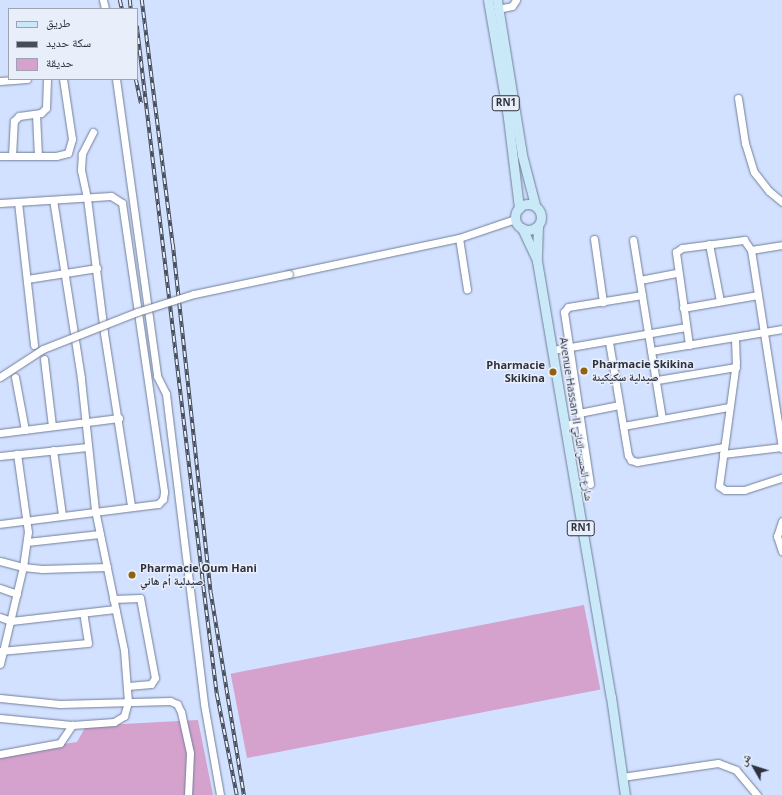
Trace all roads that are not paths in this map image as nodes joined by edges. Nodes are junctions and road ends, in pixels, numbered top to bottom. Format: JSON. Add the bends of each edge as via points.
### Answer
{"nodes":[{"id":1,"x":488,"y":0,"type":"edge"},
{"id":2,"x":516,"y":0,"type":"edge"},
{"id":3,"x":497,"y":4,"type":"edge"},
{"id":4,"x":14,"y":80,"type":"edge"},
{"id":5,"x":47,"y":80,"type":"edge"},
{"id":6,"x":63,"y":80,"type":"edge"},
{"id":7,"x":116,"y":80,"type":"edge"},
{"id":8,"x":0,"y":81,"type":"edge"},
{"id":9,"x":738,"y":98,"type":"dead end"},
{"id":10,"x":36,"y":114,"type":"junction"},
{"id":11,"x":93,"y":132,"type":"dead end"},
{"id":12,"x":0,"y":156,"type":"edge"},
{"id":13,"x":12,"y":156,"type":"junction"},
{"id":14,"x":38,"y":156,"type":"junction"},
{"id":15,"x":87,"y":198,"type":"junction"},
{"id":16,"x":53,"y":200,"type":"junction"},
{"id":17,"x":18,"y":202,"type":"junction"},
{"id":18,"x":782,"y":202,"type":"edge"},
{"id":19,"x":0,"y":203,"type":"edge"},
{"id":20,"x":535,"y":205,"type":"junction"},
{"id":21,"x":519,"y":208,"type":"junction"},
{"id":22,"x":515,"y":219,"type":"junction"},
{"id":23,"x":538,"y":226,"type":"junction"},
{"id":24,"x":522,"y":228,"type":"junction"},
{"id":25,"x":459,"y":238,"type":"junction"},
{"id":26,"x":594,"y":239,"type":"dead end"},
{"id":27,"x":633,"y":240,"type":"dead end"},
{"id":28,"x":709,"y":244,"type":"junction"},
{"id":29,"x":782,"y":245,"type":"edge"},
{"id":30,"x":751,"y":250,"type":"junction"},
{"id":31,"x":537,"y":261,"type":"junction"},
{"id":32,"x":97,"y":268,"type":"junction"},
{"id":33,"x":677,"y":273,"type":"junction"},
{"id":34,"x":64,"y":274,"type":"junction"},
{"id":35,"x":27,"y":279,"type":"junction"},
{"id":36,"x":640,"y":280,"type":"junction"},
{"id":37,"x":467,"y":288,"type":"dead end"},
{"id":38,"x":642,"y":295,"type":"junction"},
{"id":39,"x":758,"y":295,"type":"junction"},
{"id":40,"x":720,"y":301,"type":"junction"},
{"id":41,"x":603,"y":302,"type":"junction"},
{"id":42,"x":683,"y":308,"type":"junction"},
{"id":43,"x":686,"y":327,"type":"junction"},
{"id":44,"x":782,"y":329,"type":"edge"},
{"id":45,"x":763,"y":332,"type":"junction"},
{"id":46,"x":649,"y":335,"type":"junction"},
{"id":47,"x":735,"y":338,"type":"junction"},
{"id":48,"x":609,"y":342,"type":"junction"},
{"id":49,"x":34,"y":345,"type":"dead end"},
{"id":50,"x":689,"y":345,"type":"junction"},
{"id":51,"x":568,"y":348,"type":"junction"},
{"id":52,"x":553,"y":350,"type":"junction"},
{"id":53,"x":651,"y":351,"type":"junction"},
{"id":54,"x":44,"y":359,"type":"dead end"},
{"id":55,"x":736,"y":367,"type":"junction"},
{"id":56,"x":15,"y":376,"type":"dead end"},
{"id":57,"x":0,"y":377,"type":"edge"},
{"id":58,"x":657,"y":380,"type":"junction"},
{"id":59,"x":619,"y":406,"type":"junction"},
{"id":60,"x":729,"y":407,"type":"junction"},
{"id":61,"x":579,"y":413,"type":"junction"},
{"id":62,"x":119,"y":418,"type":"junction"},
{"id":63,"x":662,"y":418,"type":"junction"},
{"id":64,"x":86,"y":422,"type":"junction"},
{"id":65,"x":580,"y":422,"type":"junction"},
{"id":66,"x":565,"y":425,"type":"junction"},
{"id":67,"x":52,"y":426,"type":"junction"},
{"id":68,"x":623,"y":426,"type":"junction"},
{"id":69,"x":25,"y":430,"type":"junction"},
{"id":70,"x":0,"y":433,"type":"edge"},
{"id":71,"x":782,"y":444,"type":"edge"},
{"id":72,"x":88,"y":447,"type":"junction"},
{"id":73,"x":53,"y":450,"type":"junction"},
{"id":74,"x":724,"y":451,"type":"junction"},
{"id":75,"x":17,"y":454,"type":"junction"},
{"id":76,"x":0,"y":456,"type":"edge"},
{"id":77,"x":782,"y":478,"type":"edge"},
{"id":78,"x":590,"y":484,"type":"dead end"},
{"id":79,"x":131,"y":506,"type":"junction"},
{"id":80,"x":95,"y":510,"type":"junction"},
{"id":81,"x":62,"y":515,"type":"junction"},
{"id":82,"x":28,"y":520,"type":"junction"},
{"id":83,"x":782,"y":521,"type":"edge"},
{"id":84,"x":0,"y":524,"type":"edge"},
{"id":85,"x":100,"y":534,"type":"junction"},
{"id":86,"x":27,"y":542,"type":"junction"},
{"id":87,"x":782,"y":551,"type":"edge"},
{"id":88,"x":0,"y":561,"type":"edge"},
{"id":89,"x":23,"y":567,"type":"junction"},
{"id":90,"x":107,"y":567,"type":"junction"},
{"id":91,"x":0,"y":588,"type":"edge"},
{"id":92,"x":17,"y":594,"type":"junction"},
{"id":93,"x":113,"y":599,"type":"junction"},
{"id":94,"x":115,"y":609,"type":"junction"},
{"id":95,"x":83,"y":613,"type":"junction"},
{"id":96,"x":0,"y":617,"type":"edge"},
{"id":97,"x":11,"y":621,"type":"junction"},
{"id":98,"x":1,"y":651,"type":"edge"},
{"id":99,"x":0,"y":664,"type":"edge"},
{"id":100,"x":128,"y":686,"type":"junction"},
{"id":101,"x":0,"y":698,"type":"edge"},
{"id":102,"x":128,"y":702,"type":"junction"},
{"id":103,"x":0,"y":718,"type":"edge"},
{"id":104,"x":72,"y":725,"type":"junction"},
{"id":105,"x":0,"y":754,"type":"edge"},
{"id":106,"x":622,"y":777,"type":"junction"},
{"id":107,"x":188,"y":795,"type":"edge"},
{"id":108,"x":220,"y":795,"type":"edge"},
{"id":109,"x":625,"y":795,"type":"edge"},
{"id":110,"x":757,"y":795,"type":"edge"}],
"edges":[{"from":1,"to":21,"type":"main road","number":"RN1","via":[[507,110]]},
{"from":2,"to":3,"type":"street","via":[[512,6]]},
{"from":3,"to":20,"type":"main road","number":"RN1","via":[[522,155]]},
{"from":4,"to":8,"type":"street"},
{"from":5,"to":10,"type":"street","via":[[46,108]]},
{"from":6,"to":14,"type":"street","via":[[71,148],[68,153]]},
{"from":7,"to":108,"type":"street","via":[[157,376],[166,394],[204,704]]},
{"from":9,"to":18,"type":"street","via":[[751,165],[769,191]]},
{"from":10,"to":13,"type":"street","via":[[19,116],[14,121]]},
{"from":10,"to":14,"type":"street"},
{"from":11,"to":15,"type":"street","via":[[82,154],[81,170]]},
{"from":12,"to":13,"type":"street"},
{"from":13,"to":14,"type":"street"},
{"from":15,"to":16,"type":"street"},
{"from":15,"to":32,"type":"street"},
{"from":15,"to":79,"type":"street","via":[[111,196],[122,203],[164,492],[163,499],[158,504]]},
{"from":16,"to":17,"type":"street"},
{"from":16,"to":34,"type":"street"},
{"from":17,"to":19,"type":"street"},
{"from":17,"to":35,"type":"street"},
{"from":20,"to":21,"type":"main road","via":[[530,203]]},
{"from":20,"to":23,"type":"main road","number":"RN1","via":[[542,215]]},
{"from":21,"to":22,"type":"main road","number":"RN1"},
{"from":22,"to":24,"type":"main road","number":"RN1"},
{"from":22,"to":25,"type":"street"},
{"from":23,"to":24,"type":"main road","via":[[533,229]]},
{"from":23,"to":31,"type":"main road","name":"Avenue Hassan II شارع الحسن الثاني","number":"RN1"},
{"from":24,"to":31,"type":"main road","name":"Avenue Hassan II شارع الحسن الثاني","number":"RN1"},
{"from":25,"to":37,"type":"street"},
{"from":25,"to":57,"type":"street","bridge":true,"via":[[194,294],[137,312],[43,349]]},
{"from":26,"to":41,"type":"street"},
{"from":27,"to":36,"type":"street"},
{"from":28,"to":30,"type":"street","via":[[741,239],[749,243]]},
{"from":28,"to":33,"type":"street","via":[[677,250]]},
{"from":28,"to":40,"type":"street"},
{"from":29,"to":30,"type":"street"},
{"from":30,"to":39,"type":"street"},
{"from":31,"to":52,"type":"main road","name":"Avenue Hassan II شارع الحسن الثاني","number":"RN1"},
{"from":32,"to":34,"type":"street"},
{"from":32,"to":62,"type":"street","via":[[104,333]]},
{"from":33,"to":36,"type":"street"},
{"from":33,"to":42,"type":"street"},
{"from":34,"to":35,"type":"street"},
{"from":34,"to":64,"type":"street"},
{"from":35,"to":49,"type":"street"},
{"from":36,"to":38,"type":"street"},
{"from":38,"to":41,"type":"street"},
{"from":38,"to":46,"type":"street"},
{"from":39,"to":40,"type":"street"},
{"from":39,"to":45,"type":"street"},
{"from":40,"to":42,"type":"street"},
{"from":41,"to":51,"type":"street","via":[[568,307],[565,310]]},
{"from":42,"to":43,"type":"street"},
{"from":43,"to":46,"type":"street"},
{"from":43,"to":50,"type":"street"},
{"from":44,"to":45,"type":"street"},
{"from":45,"to":47,"type":"street"},
{"from":45,"to":71,"type":"street"},
{"from":46,"to":48,"type":"street"},
{"from":46,"to":53,"type":"street"},
{"from":47,"to":50,"type":"street"},
{"from":47,"to":55,"type":"street"},
{"from":48,"to":51,"type":"street"},
{"from":48,"to":59,"type":"street"},
{"from":50,"to":53,"type":"street"},
{"from":51,"to":52,"type":"street"},
{"from":51,"to":61,"type":"street"},
{"from":52,"to":66,"type":"main road","name":"Avenue Hassan II شارع الحسن الثاني","number":"RN1"},
{"from":53,"to":58,"type":"street"},
{"from":54,"to":67,"type":"street"},
{"from":55,"to":58,"type":"street"},
{"from":55,"to":60,"type":"street"},
{"from":56,"to":69,"type":"street"},
{"from":58,"to":63,"type":"street"},
{"from":59,"to":61,"type":"street"},
{"from":59,"to":68,"type":"street"},
{"from":60,"to":63,"type":"street"},
{"from":60,"to":74,"type":"street"},
{"from":61,"to":65,"type":"street"},
{"from":62,"to":64,"type":"street"},
{"from":62,"to":79,"type":"street"},
{"from":63,"to":68,"type":"street"},
{"from":64,"to":67,"type":"street"},
{"from":64,"to":72,"type":"street"},
{"from":65,"to":66,"type":"street"},
{"from":65,"to":78,"type":"street"},
{"from":66,"to":106,"type":"main road","name":"Avenue Hassan II شارع الحسن الثاني","number":"RN1"},
{"from":67,"to":69,"type":"street"},
{"from":68,"to":74,"type":"street","via":[[628,455],[634,462]]},
{"from":69,"to":70,"type":"street"},
{"from":71,"to":74,"type":"street"},
{"from":72,"to":73,"type":"street"},
{"from":72,"to":80,"type":"street"},
{"from":73,"to":75,"type":"street"},
{"from":73,"to":81,"type":"street"},
{"from":74,"to":77,"type":"street","via":[[719,484],[722,489],[744,490]]},
{"from":75,"to":76,"type":"street"},
{"from":75,"to":82,"type":"street"},
{"from":79,"to":80,"type":"street"},
{"from":80,"to":81,"type":"street"},
{"from":80,"to":85,"type":"street"},
{"from":81,"to":82,"type":"street"},
{"from":82,"to":84,"type":"street"},
{"from":82,"to":86,"type":"street"},
{"from":83,"to":87,"type":"street","via":[[777,536]]},
{"from":85,"to":86,"type":"street"},
{"from":85,"to":90,"type":"street"},
{"from":86,"to":89,"type":"street"},
{"from":88,"to":89,"type":"street"},
{"from":89,"to":90,"type":"street"},
{"from":89,"to":92,"type":"street"},
{"from":90,"to":93,"type":"street"},
{"from":91,"to":92,"type":"street"},
{"from":92,"to":97,"type":"street"},
{"from":93,"to":94,"type":"street"},
{"from":93,"to":100,"type":"street","via":[[140,598],[155,678],[150,684]]},
{"from":94,"to":95,"type":"street"},
{"from":94,"to":100,"type":"street"},
{"from":95,"to":97,"type":"street"},
{"from":95,"to":98,"type":"street","via":[[88,643]]},
{"from":96,"to":97,"type":"street"},
{"from":97,"to":98,"type":"street"},
{"from":98,"to":99,"type":"street"},
{"from":100,"to":102,"type":"street"},
{"from":101,"to":102,"type":"street","via":[[60,704]]},
{"from":102,"to":104,"type":"street","via":[[126,712],[120,720]]},
{"from":102,"to":107,"type":"street","via":[[162,700],[177,704],[190,753]]},
{"from":103,"to":104,"type":"street"},
{"from":104,"to":105,"type":"street","via":[[60,743]]},
{"from":106,"to":109,"type":"main road","name":"Avenue Hassan II شارع الحسن الثاني","number":"RN1"},
{"from":106,"to":110,"type":"street","via":[[718,763],[736,770]]}]}
